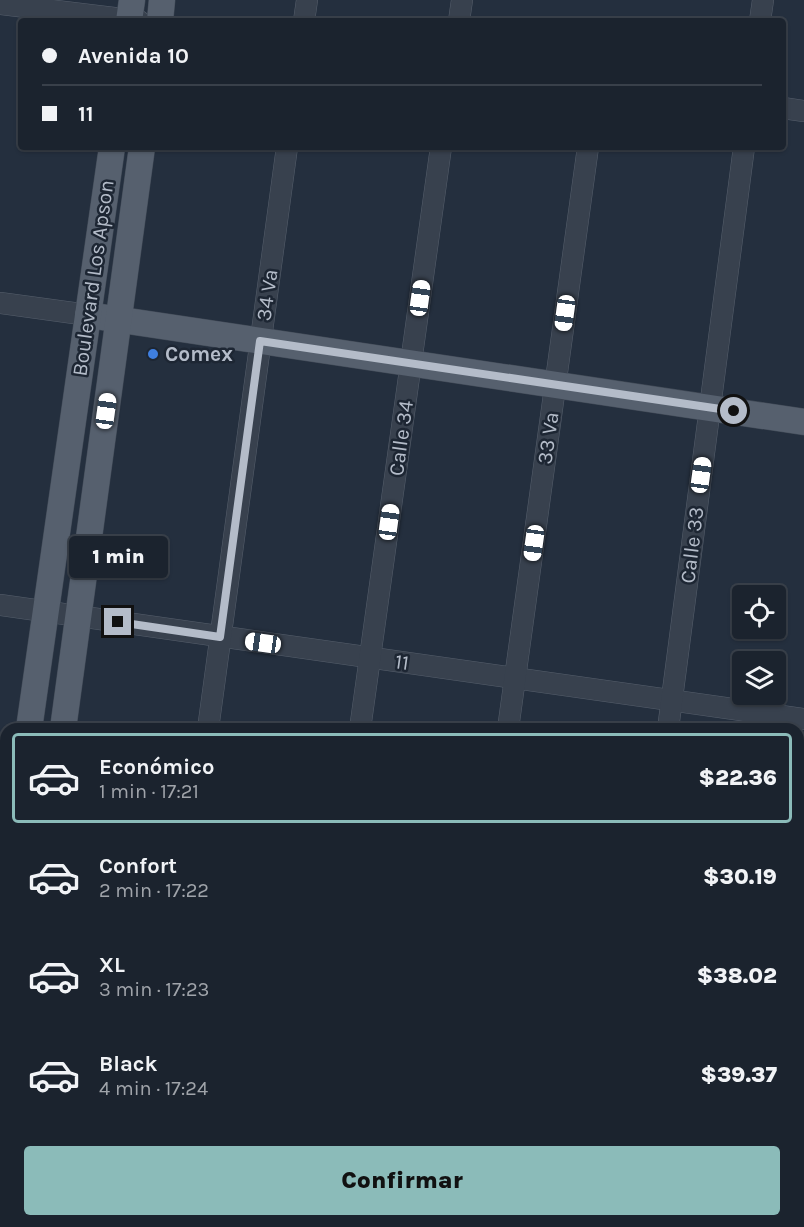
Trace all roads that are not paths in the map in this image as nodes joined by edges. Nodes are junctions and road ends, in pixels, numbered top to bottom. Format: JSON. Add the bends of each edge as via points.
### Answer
{"nodes":[{"id":1,"x":162,"y":0,"type":"edge"},
{"id":2,"x":307,"y":0,"type":"edge"},
{"id":3,"x":462,"y":0,"type":"edge"},
{"id":4,"x":763,"y":0,"type":"edge"},
{"id":5,"x":0,"y":4,"type":"edge"},
{"id":6,"x":133,"y":15,"type":"edge"},
{"id":7,"x":160,"y":18,"type":"edge"},
{"id":8,"x":304,"y":18,"type":"edge"},
{"id":9,"x":459,"y":18,"type":"edge"},
{"id":10,"x":760,"y":18,"type":"edge"},
{"id":11,"x":786,"y":108,"type":"edge"},
{"id":12,"x":804,"y":111,"type":"edge"},
{"id":13,"x":112,"y":150,"type":"edge"},
{"id":14,"x":142,"y":150,"type":"edge"},
{"id":15,"x":287,"y":150,"type":"edge"},
{"id":16,"x":441,"y":150,"type":"edge"},
{"id":17,"x":588,"y":150,"type":"edge"},
{"id":18,"x":744,"y":150,"type":"edge"},
{"id":19,"x":0,"y":303,"type":"edge"},
{"id":20,"x":88,"y":315,"type":"junction"},
{"id":21,"x":118,"y":320,"type":"junction"},
{"id":22,"x":260,"y":341,"type":"junction"},
{"id":23,"x":411,"y":363,"type":"junction"},
{"id":24,"x":555,"y":385,"type":"junction"},
{"id":25,"x":710,"y":408,"type":"junction"},
{"id":26,"x":804,"y":422,"type":"edge"},
{"id":27,"x":0,"y":605,"type":"edge"},
{"id":28,"x":46,"y":612,"type":"junction"},
{"id":29,"x":77,"y":616,"type":"junction"},
{"id":30,"x":220,"y":637,"type":"junction"},
{"id":31,"x":370,"y":658,"type":"junction"},
{"id":32,"x":515,"y":678,"type":"junction"},
{"id":33,"x":672,"y":701,"type":"junction"},
{"id":34,"x":804,"y":719,"type":"edge"},
{"id":35,"x":30,"y":723,"type":"edge"},
{"id":36,"x":64,"y":723,"type":"edge"},
{"id":37,"x":209,"y":723,"type":"edge"},
{"id":38,"x":361,"y":723,"type":"edge"},
{"id":39,"x":509,"y":723,"type":"edge"},
{"id":40,"x":669,"y":723,"type":"edge"}],
"edges":[{"from":1,"to":7,"type":"main road"},
{"from":2,"to":8,"type":"street"},
{"from":3,"to":9,"type":"street"},
{"from":4,"to":10,"type":"street"},
{"from":5,"to":6,"type":"street"},
{"from":11,"to":12,"type":"street"},
{"from":13,"to":20,"type":"main road","name":"Boulevard Los Apson"},
{"from":14,"to":21,"type":"main road","name":"Boulevard Los Apson"},
{"from":15,"to":22,"type":"street","name":"34 Va"},
{"from":16,"to":23,"type":"street","name":"Calle 34"},
{"from":17,"to":24,"type":"street","name":"33 Va"},
{"from":18,"to":25,"type":"street","name":"Calle 33"},
{"from":19,"to":20,"type":"street"},
{"from":20,"to":21,"type":"main road"},
{"from":20,"to":28,"type":"main road","name":"Boulevard Los Apson"},
{"from":21,"to":22,"type":"main road"},
{"from":21,"to":29,"type":"main road","name":"Boulevard Los Apson"},
{"from":22,"to":23,"type":"main road"},
{"from":22,"to":30,"type":"street","name":"34 Va"},
{"from":23,"to":24,"type":"main road"},
{"from":23,"to":31,"type":"street","name":"Calle 34"},
{"from":24,"to":25,"type":"main road"},
{"from":24,"to":32,"type":"street","name":"33 Va"},
{"from":25,"to":26,"type":"main road"},
{"from":25,"to":33,"type":"street","name":"Calle 33"},
{"from":27,"to":28,"type":"street","name":"11"},
{"from":28,"to":29,"type":"street","name":"11"},
{"from":28,"to":35,"type":"main road","name":"Boulevard Los Apson"},
{"from":29,"to":30,"type":"street","name":"11"},
{"from":29,"to":36,"type":"main road","name":"Boulevard Los Apson"},
{"from":30,"to":31,"type":"street","name":"11"},
{"from":30,"to":37,"type":"street","name":"34 Va"},
{"from":31,"to":32,"type":"street","name":"11"},
{"from":31,"to":38,"type":"street","name":"Calle 34"},
{"from":32,"to":33,"type":"street","name":"11"},
{"from":32,"to":39,"type":"street","name":"33 Va"},
{"from":33,"to":34,"type":"street","name":"11"},
{"from":33,"to":40,"type":"street","name":"Calle 33"}]}
